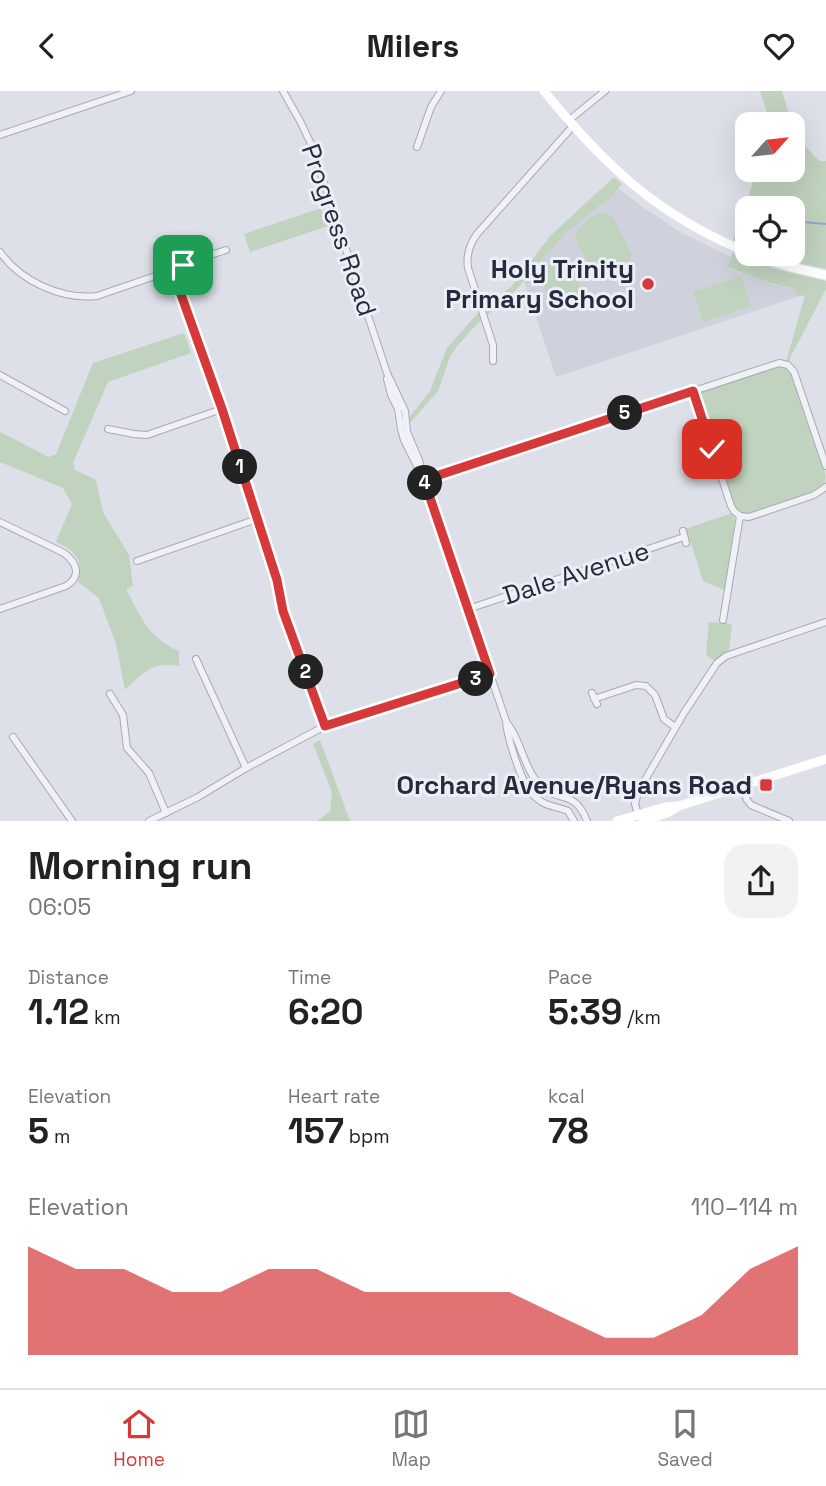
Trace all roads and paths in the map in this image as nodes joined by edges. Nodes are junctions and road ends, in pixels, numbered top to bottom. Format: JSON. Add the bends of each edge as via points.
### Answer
{"nodes":[{"id":1,"x":131,"y":91,"type":"edge"},
{"id":2,"x":283,"y":91,"type":"edge"},
{"id":3,"x":441,"y":91,"type":"edge"},
{"id":4,"x":544,"y":91,"type":"edge"},
{"id":5,"x":605,"y":91,"type":"edge"},
{"id":6,"x":570,"y":124,"type":"junction"},
{"id":7,"x":0,"y":135,"type":"edge"},
{"id":8,"x":417,"y":147,"type":"dead end"},
{"id":9,"x":735,"y":246,"type":"edge"},
{"id":10,"x":226,"y":250,"type":"dead end"},
{"id":11,"x":0,"y":252,"type":"edge"},
{"id":12,"x":788,"y":266,"type":"edge"},
{"id":13,"x":174,"y":275,"type":"junction"},
{"id":14,"x":826,"y":275,"type":"edge"},
{"id":15,"x":493,"y":362,"type":"dead end"},
{"id":16,"x":0,"y":375,"type":"edge"},
{"id":17,"x":693,"y":391,"type":"junction"},
{"id":18,"x":222,"y":409,"type":"junction"},
{"id":19,"x":65,"y":411,"type":"dead end"},
{"id":20,"x":108,"y":429,"type":"dead end"},
{"id":21,"x":826,"y":466,"type":"edge"},
{"id":22,"x":423,"y":477,"type":"junction"},
{"id":23,"x":826,"y":487,"type":"edge"},
{"id":24,"x":740,"y":516,"type":"junction"},
{"id":25,"x":257,"y":519,"type":"junction"},
{"id":26,"x":0,"y":522,"type":"edge"},
{"id":27,"x":684,"y":537,"type":"dead end"},
{"id":28,"x":137,"y":561,"type":"dead end"},
{"id":29,"x":0,"y":609,"type":"edge"},
{"id":30,"x":468,"y":609,"type":"junction"},
{"id":31,"x":723,"y":619,"type":"dead end"},
{"id":32,"x":826,"y":622,"type":"edge"},
{"id":33,"x":196,"y":659,"type":"dead end"},
{"id":34,"x":490,"y":674,"type":"junction"},
{"id":35,"x":110,"y":694,"type":"dead end"},
{"id":36,"x":594,"y":699,"type":"dead end"},
{"id":37,"x":506,"y":721,"type":"junction"},
{"id":38,"x":325,"y":726,"type":"junction"},
{"id":39,"x":676,"y":727,"type":"junction"},
{"id":40,"x":13,"y":737,"type":"dead end"},
{"id":41,"x":826,"y":759,"type":"edge"},
{"id":42,"x":246,"y":768,"type":"junction"},
{"id":43,"x":742,"y":787,"type":"junction"},
{"id":44,"x":166,"y":813,"type":"junction"},
{"id":45,"x":640,"y":819,"type":"edge"},
{"id":46,"x":72,"y":821,"type":"edge"},
{"id":47,"x":149,"y":821,"type":"edge"},
{"id":48,"x":574,"y":821,"type":"edge"},
{"id":49,"x":587,"y":821,"type":"edge"},
{"id":50,"x":617,"y":821,"type":"edge"},
{"id":51,"x":789,"y":821,"type":"edge"}],
"edges":[{"from":1,"to":7,"type":"street"},
{"from":2,"to":22,"type":"street","name":"Progress Road","via":[[311,144],[387,373],[405,411]]},
{"from":3,"to":8,"type":"street"},
{"from":4,"to":6,"type":"street"},
{"from":5,"to":6,"type":"street"},
{"from":6,"to":9,"type":"street","via":[[610,166],[658,204]]},
{"from":6,"to":15,"type":"street","via":[[468,250],[468,268],[493,345]]},
{"from":10,"to":13,"type":"street","via":[[189,262]]},
{"from":11,"to":13,"type":"street","via":[[32,280],[77,296],[97,296],[158,275]]},
{"from":12,"to":14,"type":"street"},
{"from":13,"to":18,"type":"street"},
{"from":16,"to":19,"type":"street"},
{"from":17,"to":21,"type":"street","via":[[785,363],[794,372]]},
{"from":17,"to":22,"type":"street"},
{"from":17,"to":24,"type":"street","via":[[731,506]]},
{"from":18,"to":20,"type":"street","via":[[146,435]]},
{"from":18,"to":25,"type":"street"},
{"from":22,"to":30,"type":"street","name":"Progress Road"},
{"from":23,"to":24,"type":"street","via":[[814,495]]},
{"from":24,"to":31,"type":"street"},
{"from":25,"to":28,"type":"street"},
{"from":25,"to":38,"type":"street","via":[[283,611]]},
{"from":26,"to":29,"type":"street","via":[[64,553],[73,560],[76,571],[66,586]]},
{"from":27,"to":30,"type":"street","name":"Dale Avenue"},
{"from":30,"to":34,"type":"street","name":"Progress Road"},
{"from":32,"to":39,"type":"street","via":[[721,659]]},
{"from":33,"to":42,"type":"street"},
{"from":34,"to":37,"type":"street","name":"Progress Road"},
{"from":34,"to":38,"type":"street"},
{"from":35,"to":44,"type":"street","via":[[123,715],[127,748],[149,773]]},
{"from":36,"to":39,"type":"street","via":[[646,686],[655,695],[664,719]]},
{"from":37,"to":48,"type":"street","name":"Progress Road","via":[[530,792],[548,806],[568,811]]},
{"from":37,"to":49,"type":"street","name":"Progress Road","via":[[537,783],[579,804]]},
{"from":38,"to":42,"type":"street"},
{"from":39,"to":45,"type":"street","via":[[637,795]]},
{"from":40,"to":46,"type":"street"},
{"from":41,"to":43,"type":"street"},
{"from":42,"to":44,"type":"street"},
{"from":43,"to":45,"type":"street"},
{"from":43,"to":51,"type":"street","via":[[751,805]]},
{"from":44,"to":47,"type":"street"},
{"from":45,"to":50,"type":"street"}]}
